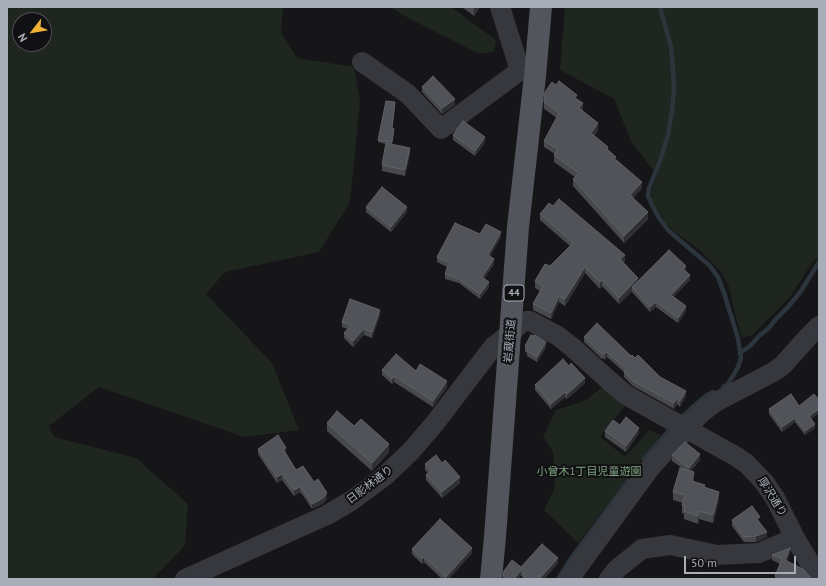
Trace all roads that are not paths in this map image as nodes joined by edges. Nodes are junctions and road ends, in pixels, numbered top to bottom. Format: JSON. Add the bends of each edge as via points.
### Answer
{"nodes":[{"id":1,"x":500,"y":7,"type":"edge"},
{"id":2,"x":541,"y":7,"type":"edge"},
{"id":3,"x":362,"y":62,"type":"dead end"},
{"id":4,"x":528,"y":72,"type":"junction"},
{"id":5,"x":819,"y":326,"type":"edge"},
{"id":6,"x":511,"y":333,"type":"junction"},
{"id":7,"x":681,"y":426,"type":"junction"},
{"id":8,"x":795,"y":538,"type":"junction"},
{"id":9,"x":819,"y":574,"type":"edge"},
{"id":10,"x":184,"y":579,"type":"edge"},
{"id":11,"x":491,"y":579,"type":"edge"},
{"id":12,"x":569,"y":579,"type":"edge"},
{"id":13,"x":609,"y":579,"type":"edge"}],
"edges":[{"from":1,"to":4,"type":"street","via":[[518,64]]},
{"from":2,"to":4,"type":"main road","name":"岩蔵街道","number":"44"},
{"from":3,"to":4,"type":"street","via":[[408,94],[441,129]]},
{"from":4,"to":6,"type":"main road","name":"岩蔵街道","number":"44"},
{"from":5,"to":7,"type":"street","via":[[783,365],[768,376],[714,403]]},
{"from":6,"to":7,"type":"street","name":"厚沢通り","via":[[520,323],[526,321],[541,326],[568,344],[626,395]]},
{"from":6,"to":10,"type":"street","name":"日影林通り","via":[[493,348],[411,451],[371,487],[327,515]]},
{"from":6,"to":11,"type":"main road","name":"岩蔵街道","number":"44"},
{"from":7,"to":8,"type":"street","name":"厚沢通り","via":[[737,457],[756,472],[775,498]]},
{"from":7,"to":12,"type":"street","via":[[670,446],[650,468]]},
{"from":8,"to":9,"type":"street","name":"厚沢通り"},
{"from":8,"to":13,"type":"street","via":[[759,553],[717,555],[670,545],[642,549],[617,569]]}]}
